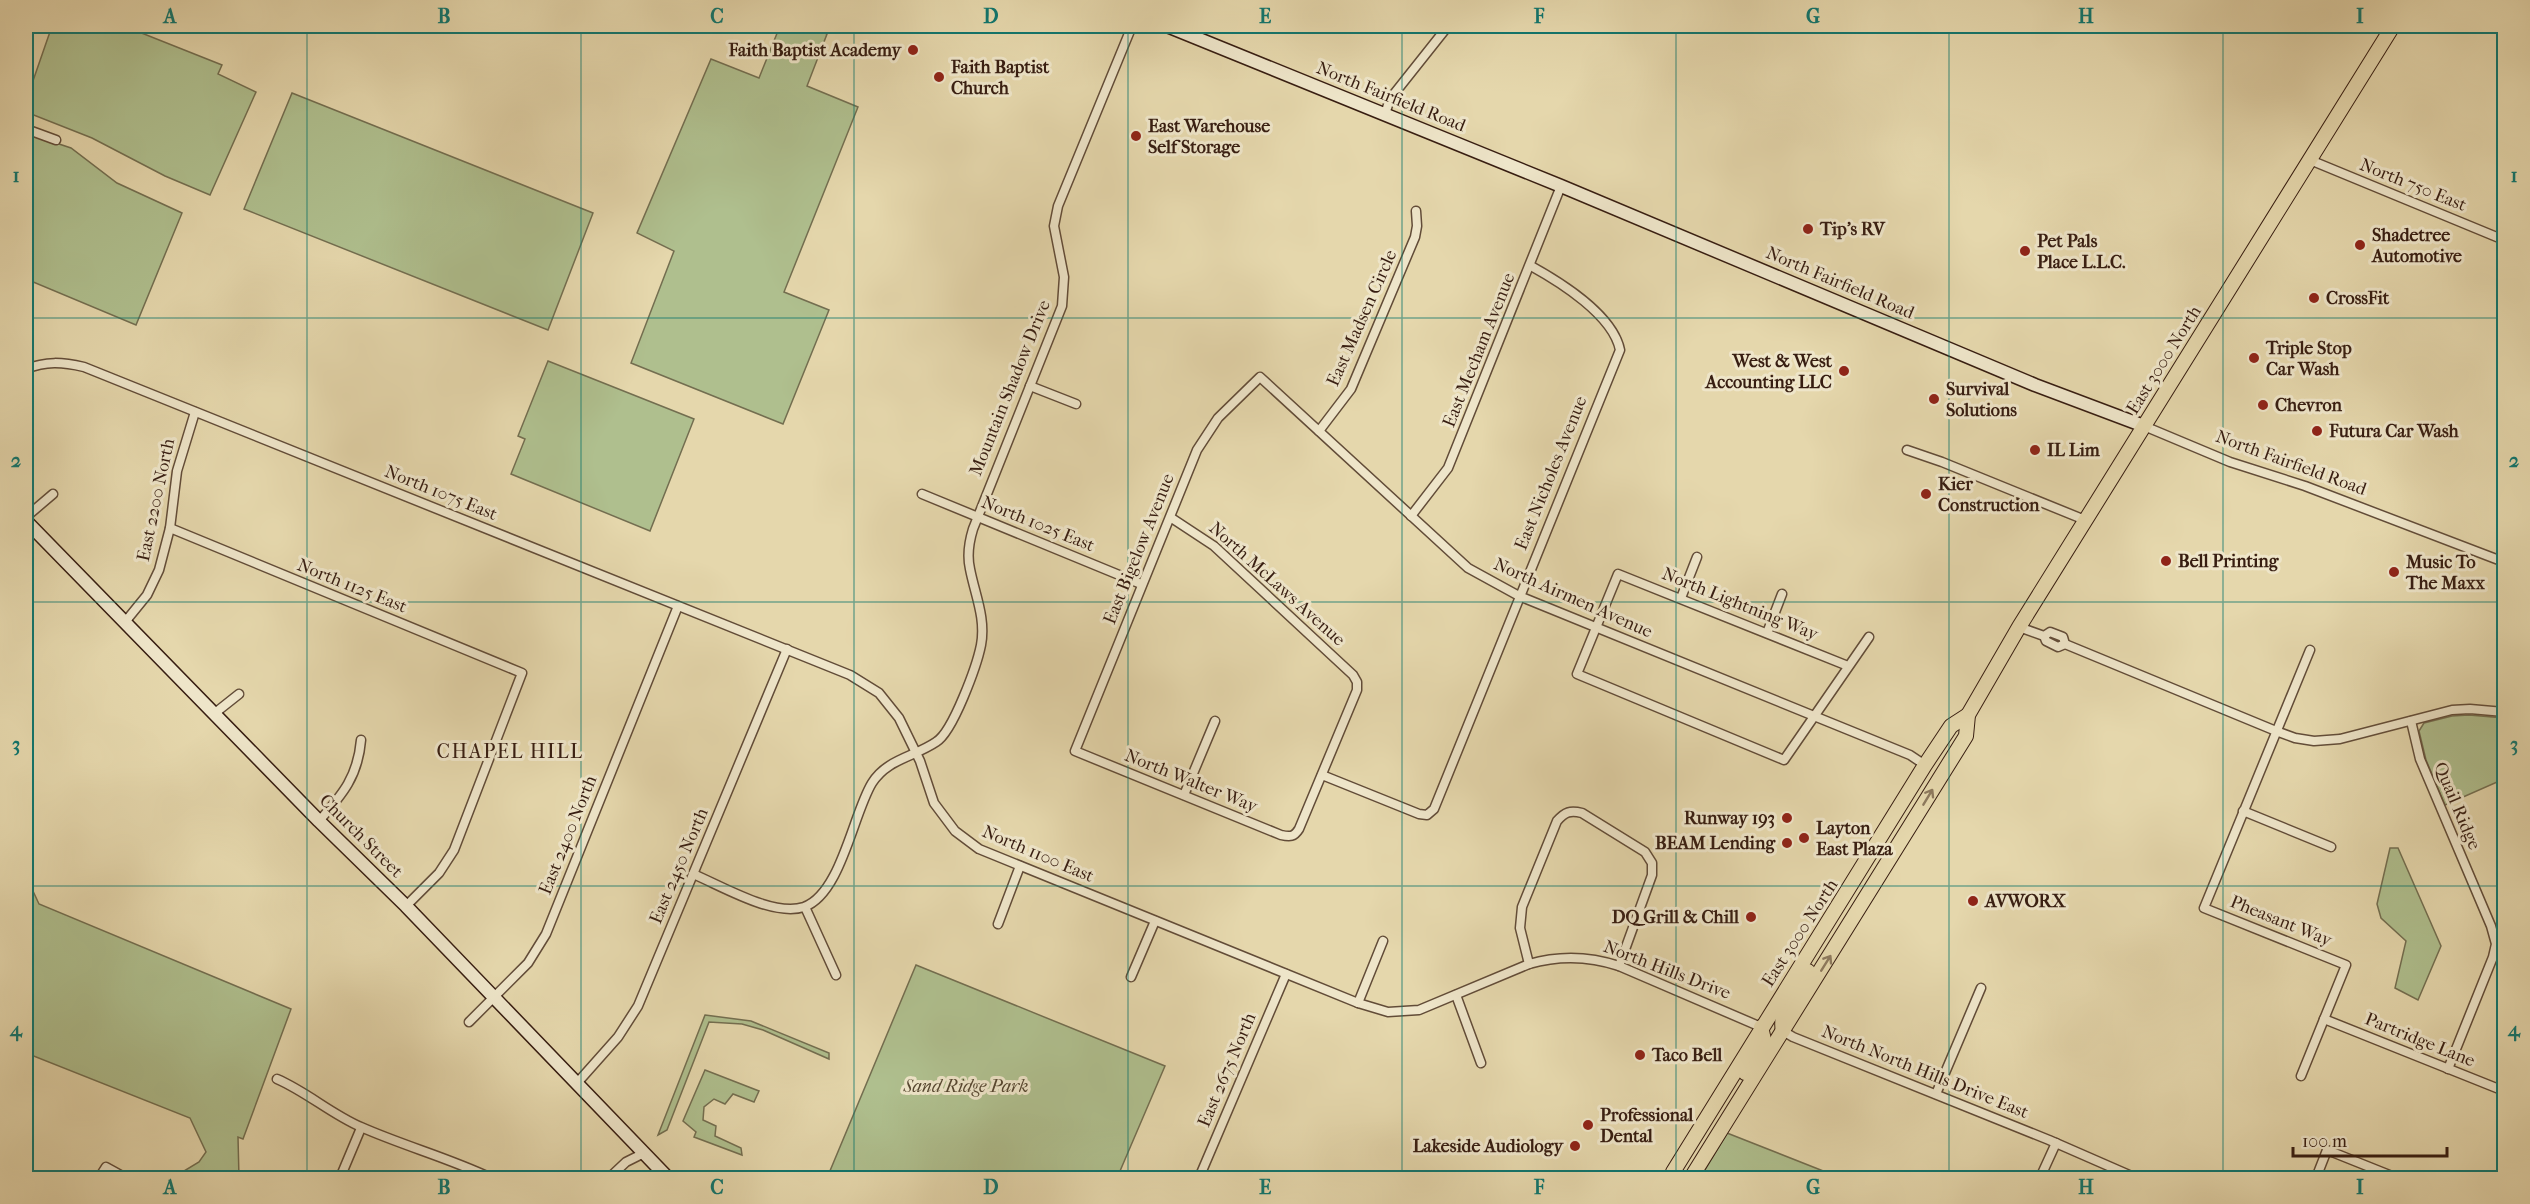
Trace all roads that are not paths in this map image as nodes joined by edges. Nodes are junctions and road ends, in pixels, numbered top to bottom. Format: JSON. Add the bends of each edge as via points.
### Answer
{"nodes":[{"id":1,"x":1132,"y":26,"type":"edge"},
{"id":2,"x":1167,"y":26,"type":"edge"},
{"id":3,"x":1448,"y":26,"type":"edge"},
{"id":4,"x":2393,"y":26,"type":"edge"},
{"id":5,"x":2493,"y":26,"type":"edge"},
{"id":6,"x":2505,"y":30,"type":"edge"},
{"id":7,"x":1385,"y":114,"type":"junction"},
{"id":8,"x":26,"y":129,"type":"edge"},
{"id":9,"x":56,"y":140,"type":"dead end"},
{"id":10,"x":2310,"y":160,"type":"junction"},
{"id":11,"x":1561,"y":186,"type":"junction"},
{"id":12,"x":1416,"y":211,"type":"dead end"},
{"id":13,"x":2505,"y":240,"type":"edge"},
{"id":14,"x":1531,"y":266,"type":"junction"},
{"id":15,"x":26,"y":369,"type":"edge"},
{"id":16,"x":1260,"y":377,"type":"joint"},
{"id":17,"x":1030,"y":386,"type":"junction"},
{"id":18,"x":1076,"y":404,"type":"dead end"},
{"id":19,"x":195,"y":412,"type":"junction"},
{"id":20,"x":2144,"y":426,"type":"junction"},
{"id":21,"x":1319,"y":431,"type":"junction"},
{"id":22,"x":1907,"y":450,"type":"dead end"},
{"id":23,"x":53,"y":494,"type":"dead end"},
{"id":24,"x":922,"y":494,"type":"dead end"},
{"id":25,"x":1411,"y":516,"type":"junction"},
{"id":26,"x":976,"y":517,"type":"junction"},
{"id":27,"x":1170,"y":517,"type":"junction"},
{"id":28,"x":26,"y":519,"type":"edge"},
{"id":29,"x":2085,"y":520,"type":"junction"},
{"id":30,"x":170,"y":528,"type":"junction"},
{"id":31,"x":1697,"y":557,"type":"dead end"},
{"id":32,"x":2505,"y":562,"type":"edge"},
{"id":33,"x":1141,"y":584,"type":"junction"},
{"id":34,"x":1782,"y":594,"type":"dead end"},
{"id":35,"x":1519,"y":596,"type":"junction"},
{"id":36,"x":1681,"y":598,"type":"junction"},
{"id":37,"x":678,"y":606,"type":"junction"},
{"id":38,"x":125,"y":622,"type":"junction"},
{"id":39,"x":2019,"y":627,"type":"junction"},
{"id":40,"x":1597,"y":629,"type":"junction"},
{"id":41,"x":1767,"y":633,"type":"junction"},
{"id":42,"x":1869,"y":637,"type":"dead end"},
{"id":43,"x":787,"y":649,"type":"junction"},
{"id":44,"x":2310,"y":651,"type":"dead end"},
{"id":45,"x":1848,"y":666,"type":"junction"},
{"id":46,"x":238,"y":694,"type":"dead end"},
{"id":47,"x":2505,"y":712,"type":"edge"},
{"id":48,"x":215,"y":713,"type":"junction"},
{"id":49,"x":1968,"y":715,"type":"junction"},
{"id":50,"x":1814,"y":716,"type":"junction"},
{"id":51,"x":1215,"y":721,"type":"dead end"},
{"id":52,"x":2411,"y":721,"type":"junction"},
{"id":53,"x":2277,"y":731,"type":"junction"},
{"id":54,"x":361,"y":740,"type":"dead end"},
{"id":55,"x":1075,"y":751,"type":"joint"},
{"id":56,"x":916,"y":752,"type":"junction"},
{"id":57,"x":1925,"y":765,"type":"junction"},
{"id":58,"x":1322,"y":775,"type":"junction"},
{"id":59,"x":1184,"y":795,"type":"junction"},
{"id":60,"x":2243,"y":811,"type":"junction"},
{"id":61,"x":319,"y":820,"type":"junction"},
{"id":62,"x":2331,"y":847,"type":"dead end"},
{"id":63,"x":1870,"y":855,"type":"junction"},
{"id":64,"x":1020,"y":866,"type":"junction"},
{"id":65,"x":693,"y":874,"type":"junction"},
{"id":66,"x":406,"y":906,"type":"junction"},
{"id":67,"x":806,"y":907,"type":"junction"},
{"id":68,"x":1155,"y":921,"type":"junction"},
{"id":69,"x":998,"y":924,"type":"dead end"},
{"id":70,"x":1383,"y":940,"type":"dead end"},
{"id":71,"x":1529,"y":964,"type":"junction"},
{"id":72,"x":1619,"y":966,"type":"junction"},
{"id":73,"x":1286,"y":974,"type":"junction"},
{"id":74,"x":836,"y":975,"type":"dead end"},
{"id":75,"x":1131,"y":977,"type":"dead end"},
{"id":76,"x":1981,"y":988,"type":"dead end"},
{"id":77,"x":1456,"y":995,"type":"junction"},
{"id":78,"x":495,"y":999,"type":"junction"},
{"id":79,"x":1358,"y":1003,"type":"junction"},
{"id":80,"x":2324,"y":1019,"type":"junction"},
{"id":81,"x":470,"y":1022,"type":"dead end"},
{"id":82,"x":1761,"y":1027,"type":"junction"},
{"id":83,"x":1784,"y":1031,"type":"junction"},
{"id":84,"x":1481,"y":1063,"type":"dead end"},
{"id":85,"x":2448,"y":1069,"type":"junction"},
{"id":86,"x":2301,"y":1076,"type":"dead end"},
{"id":87,"x":276,"y":1078,"type":"dead end"},
{"id":88,"x":578,"y":1082,"type":"junction"},
{"id":89,"x":2505,"y":1091,"type":"edge"},
{"id":90,"x":1936,"y":1094,"type":"junction"},
{"id":91,"x":361,"y":1128,"type":"junction"},
{"id":92,"x":2056,"y":1143,"type":"junction"},
{"id":93,"x":644,"y":1153,"type":"junction"},
{"id":94,"x":26,"y":1171,"type":"edge"},
{"id":95,"x":33,"y":1179,"type":"edge"},
{"id":96,"x":99,"y":1179,"type":"edge"},
{"id":97,"x":126,"y":1179,"type":"edge"},
{"id":98,"x":340,"y":1179,"type":"edge"},
{"id":99,"x":491,"y":1179,"type":"edge"},
{"id":100,"x":609,"y":1179,"type":"edge"},
{"id":101,"x":669,"y":1179,"type":"edge"},
{"id":102,"x":1199,"y":1179,"type":"edge"},
{"id":103,"x":1672,"y":1179,"type":"edge"},
{"id":104,"x":1680,"y":1179,"type":"edge"},
{"id":105,"x":1691,"y":1179,"type":"edge"},
{"id":106,"x":2040,"y":1179,"type":"edge"},
{"id":107,"x":2136,"y":1179,"type":"edge"},
{"id":108,"x":2316,"y":1179,"type":"edge"},
{"id":109,"x":2397,"y":1179,"type":"edge"}],
"edges":[{"from":1,"to":17,"type":"street","name":"Mountain Shadow Drive","via":[[1058,206],[1054,226],[1065,293]]},
{"from":2,"to":7,"type":"main road","name":"North Fairfield Road"},
{"from":3,"to":7,"type":"street","via":[[1390,99]]},
{"from":4,"to":10,"type":"main road","name":"East 3000 North"},
{"from":5,"to":6,"type":"street"},
{"from":7,"to":11,"type":"main road","name":"North Fairfield Road"},
{"from":8,"to":9,"type":"street"},
{"from":10,"to":13,"type":"street","name":"North 750 East"},
{"from":10,"to":20,"type":"main road","name":"East 3000 North"},
{"from":11,"to":14,"type":"street","name":"East Mecham Avenue"},
{"from":11,"to":20,"type":"main road","name":"North Fairfield Road","via":[[2035,385]]},
{"from":12,"to":21,"type":"street","name":"East Madsen Circle","via":[[1415,237],[1359,373]]},
{"from":14,"to":25,"type":"street","name":"East Mecham Avenue","via":[[1449,468]]},
{"from":14,"to":35,"type":"street","name":"East Nicholes Avenue","via":[[1580,296],[1618,342],[1620,350]]},
{"from":15,"to":19,"type":"street","name":"North 1075 East","via":[[61,362],[84,367]]},
{"from":16,"to":21,"type":"street","name":"North Airmen Avenue"},
{"from":16,"to":27,"type":"street","name":"East Bigelow Avenue","via":[[1210,429],[1197,450]]},
{"from":17,"to":18,"type":"street"},
{"from":17,"to":26,"type":"street","name":"Mountain Shadow Drive"},
{"from":19,"to":30,"type":"street","name":"East 2200 North","via":[[177,471]]},
{"from":19,"to":37,"type":"street","name":"North 1075 East"},
{"from":20,"to":29,"type":"main road","name":"East 3000 North"},
{"from":20,"to":32,"type":"street","name":"North Fairfield Road","via":[[2230,462],[2305,486]]},
{"from":21,"to":25,"type":"street","name":"North Airmen Avenue"},
{"from":22,"to":29,"type":"street"},
{"from":23,"to":28,"type":"street","name":"Church Street"},
{"from":24,"to":26,"type":"street","name":"North 1025 East"},
{"from":25,"to":35,"type":"street","name":"North Airmen Avenue","via":[[1468,568]]},
{"from":26,"to":33,"type":"street","name":"North 1025 East"},
{"from":26,"to":56,"type":"street","name":"Mountain Shadow Drive","via":[[968,553],[981,608],[981,645],[952,724],[938,741]]},
{"from":27,"to":33,"type":"street","name":"East Bigelow Avenue"},
{"from":27,"to":58,"type":"street","name":"North McLaws Avenue","via":[[1214,546],[1353,675],[1357,690]]},
{"from":28,"to":38,"type":"main road","name":"Church Street"},
{"from":29,"to":39,"type":"main road","name":"East 3000 North"},
{"from":30,"to":38,"type":"street","name":"East 2200 North","via":[[159,570],[147,595]]},
{"from":30,"to":66,"type":"street","name":"North 1125 East","via":[[522,673],[454,850],[439,873]]},
{"from":31,"to":36,"type":"street"},
{"from":33,"to":55,"type":"street","name":"East Bigelow Avenue"},
{"from":34,"to":41,"type":"street"},
{"from":35,"to":40,"type":"street","name":"North Airmen Avenue"},
{"from":35,"to":58,"type":"street","name":"East Nicholes Avenue","via":[[1434,809],[1427,815],[1419,814]]},
{"from":36,"to":40,"type":"street","name":"North Lightning Way","via":[[1618,574]]},
{"from":36,"to":41,"type":"street","name":"North Lightning Way"},
{"from":37,"to":43,"type":"street","name":"North 1075 East"},
{"from":37,"to":78,"type":"street","name":"East 2400 North","via":[[546,934],[528,963]]},
{"from":38,"to":48,"type":"main road","name":"Church Street"},
{"from":39,"to":49,"type":"main road","name":"East 3000 North"},
{"from":39,"to":53,"type":"street","via":[[2044,636],[2046,642],[2058,647],[2065,644]]},
{"from":40,"to":50,"type":"street","name":"North Airmen Avenue"},
{"from":40,"to":50,"type":"street","via":[[1577,674],[1784,760]]},
{"from":41,"to":45,"type":"street","name":"North Lightning Way"},
{"from":42,"to":45,"type":"street"},
{"from":43,"to":56,"type":"street","name":"North 1100 East","via":[[850,675],[879,693],[899,718]]},
{"from":43,"to":65,"type":"street","name":"East 2450 North"},
{"from":44,"to":53,"type":"street","name":"Pheasant Way"},
{"from":45,"to":50,"type":"street"},
{"from":46,"to":48,"type":"street"},
{"from":47,"to":52,"type":"street","via":[[2470,708]]},
{"from":48,"to":61,"type":"main road","name":"Church Street"},
{"from":49,"to":57,"type":"main road","name":"East 3000 North","via":[[1951,726]]},
{"from":83,"to":49,"type":"main road","name":"East 3000 North","one_way":true,"via":[[1966,736]]},
{"from":50,"to":57,"type":"street","name":"North Airmen Avenue","via":[[1910,755]]},
{"from":51,"to":59,"type":"street"},
{"from":52,"to":53,"type":"street","via":[[2340,739],[2314,741]]},
{"from":52,"to":85,"type":"street","name":"Quail Ridge","via":[[2420,759],[2496,944]]},
{"from":53,"to":60,"type":"street","name":"Pheasant Way"},
{"from":54,"to":61,"type":"street","via":[[359,761],[344,793]]},
{"from":55,"to":59,"type":"street","name":"North Walter Way"},
{"from":56,"to":64,"type":"street","name":"North 1100 East","via":[[934,803],[955,831],[979,849]]},
{"from":56,"to":67,"type":"street","name":"Mountain Shadow Drive","via":[[884,767],[872,783],[831,880],[821,896]]},
{"from":57,"to":63,"type":"main road","name":"East 3000 North"},
{"from":58,"to":59,"type":"street","name":"North Walter Way","via":[[1296,835],[1290,837]]},
{"from":60,"to":62,"type":"street"},
{"from":60,"to":80,"type":"street","name":"Pheasant Way","via":[[2204,908],[2346,965]]},
{"from":61,"to":66,"type":"main road","name":"Church Street"},
{"from":63,"to":82,"type":"main road","name":"East 3000 North"},
{"from":63,"to":83,"type":"main road","via":[[1862,883],[1783,1013]]},
{"from":64,"to":68,"type":"street","name":"North 1100 East"},
{"from":64,"to":69,"type":"street"},
{"from":65,"to":67,"type":"street","via":[[766,905],[787,910]]},
{"from":65,"to":88,"type":"street","name":"East 2450 North","via":[[638,1006],[618,1037]]},
{"from":66,"to":78,"type":"main road","name":"Church Street"},
{"from":67,"to":74,"type":"street"},
{"from":68,"to":73,"type":"street","name":"North 1100 East"},
{"from":68,"to":75,"type":"street"},
{"from":70,"to":79,"type":"street"},
{"from":71,"to":72,"type":"street","name":"North Hills Drive","via":[[1575,957]]},
{"from":71,"to":72,"type":"street","via":[[1520,928],[1522,907],[1557,821],[1565,812],[1574,811],[1645,852],[1652,863],[1652,875]]},
{"from":71,"to":77,"type":"street","name":"North Hills Drive"},
{"from":72,"to":82,"type":"street","name":"North Hills Drive"},
{"from":73,"to":79,"type":"street","name":"North Hills Drive"},
{"from":73,"to":102,"type":"street","name":"East 2675 North"},
{"from":76,"to":90,"type":"street"},
{"from":77,"to":79,"type":"street","name":"North Hills Drive","via":[[1419,1010],[1388,1012]]},
{"from":77,"to":84,"type":"street"},
{"from":78,"to":81,"type":"street","name":"East 2400 North"},
{"from":78,"to":88,"type":"main road","name":"Church Street"},
{"from":80,"to":85,"type":"street","name":"Partridge Lane"},
{"from":80,"to":86,"type":"street","name":"Pheasant Way"},
{"from":82,"to":103,"type":"main road","name":"East 3000 North"},
{"from":82,"to":104,"type":"main road","via":[[1762,1045]]},
{"from":83,"to":90,"type":"street","name":"North North Hills Drive East"},
{"from":83,"to":105,"type":"main road","name":"East 3000 North"},
{"from":85,"to":89,"type":"street","name":"Partridge Lane"},
{"from":87,"to":91,"type":"street"},
{"from":88,"to":93,"type":"main road","name":"Church Street"},
{"from":90,"to":92,"type":"street","name":"North North Hills Drive East"},
{"from":91,"to":98,"type":"street"},
{"from":91,"to":99,"type":"street"},
{"from":92,"to":106,"type":"street"},
{"from":92,"to":107,"type":"street","name":"North North Hills Drive East"},
{"from":93,"to":100,"type":"street","via":[[626,1162]]},
{"from":93,"to":101,"type":"main road","name":"Church Street"},
{"from":94,"to":95,"type":"street"},
{"from":96,"to":97,"type":"street","via":[[106,1167]]},
{"from":108,"to":109,"type":"street","via":[[2327,1150]]}]}
